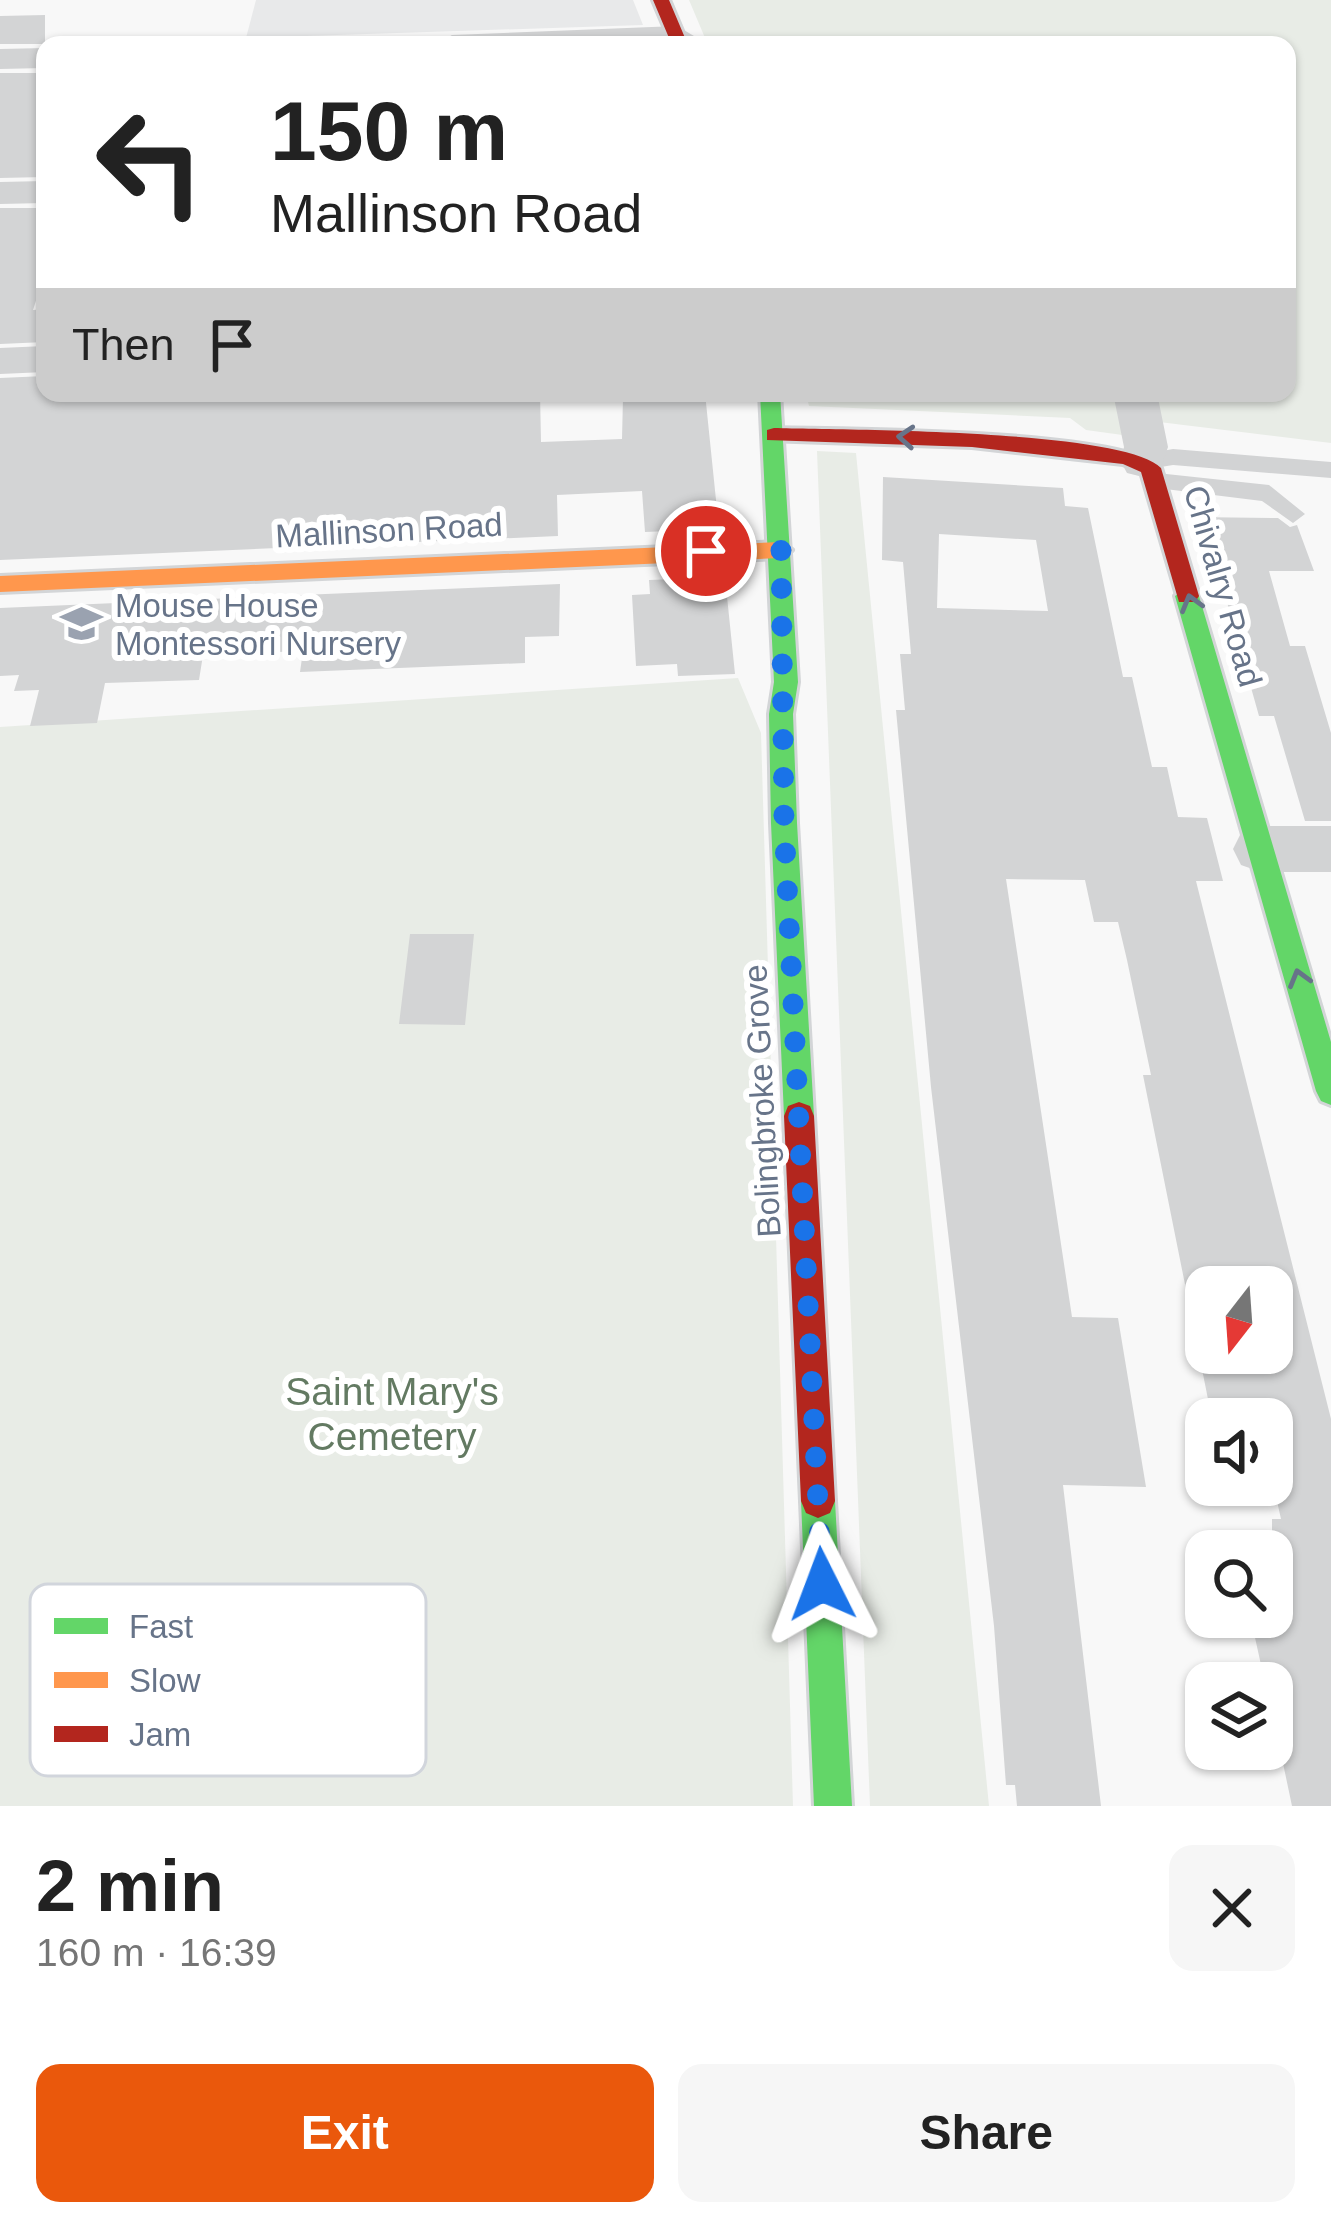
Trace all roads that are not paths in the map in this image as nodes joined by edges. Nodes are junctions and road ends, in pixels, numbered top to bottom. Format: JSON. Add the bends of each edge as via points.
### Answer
{"nodes":[{"id":1,"x":661,"y":0,"type":"edge"},
{"id":2,"x":677,"y":36,"type":"edge"},
{"id":3,"x":36,"y":58,"type":"edge"},
{"id":4,"x":0,"y":59,"type":"edge"},
{"id":5,"x":36,"y":192,"type":"edge"},
{"id":6,"x":0,"y":193,"type":"edge"},
{"id":7,"x":36,"y":359,"type":"edge"},
{"id":8,"x":0,"y":361,"type":"edge"},
{"id":9,"x":771,"y":402,"type":"edge"},
{"id":10,"x":1137,"y":402,"type":"edge"},
{"id":11,"x":774,"y":435,"type":"junction"},
{"id":12,"x":1331,"y":470,"type":"edge"},
{"id":13,"x":1150,"y":471,"type":"junction"},
{"id":14,"x":1294,"y":514,"type":"dead end"},
{"id":15,"x":781,"y":550,"type":"junction"},
{"id":16,"x":0,"y":584,"type":"edge"},
{"id":17,"x":1261,"y":849,"type":"junction"},
{"id":18,"x":1331,"y":849,"type":"edge"},
{"id":19,"x":1331,"y":1090,"type":"edge"},
{"id":20,"x":833,"y":1806,"type":"edge"}],
"edges":[{"from":1,"to":2,"type":"street"},
{"from":3,"to":4,"type":"street"},
{"from":5,"to":6,"type":"street"},
{"from":7,"to":8,"type":"street"},
{"from":9,"to":11,"type":"street","name":"Bolingbroke Grove"},
{"from":10,"to":13,"type":"street"},
{"from":13,"to":11,"type":"street","name":"Chivalry Road","one_way":true,"via":[[1121,453],[846,432]]},
{"from":11,"to":15,"type":"street","name":"Bolingbroke Grove"},
{"from":12,"to":13,"type":"lane","via":[[1173,457]]},
{"from":13,"to":14,"type":"lane","via":[[1269,493]]},
{"from":17,"to":13,"type":"street","name":"Chivalry Road","one_way":true},
{"from":15,"to":16,"type":"street","name":"Mallinson Road"},
{"from":15,"to":20,"type":"street","name":"Bolingbroke Grove","via":[[784,823]]},
{"from":17,"to":18,"type":"street"},
{"from":19,"to":17,"type":"street","name":"Chivalry Road","one_way":true}]}
